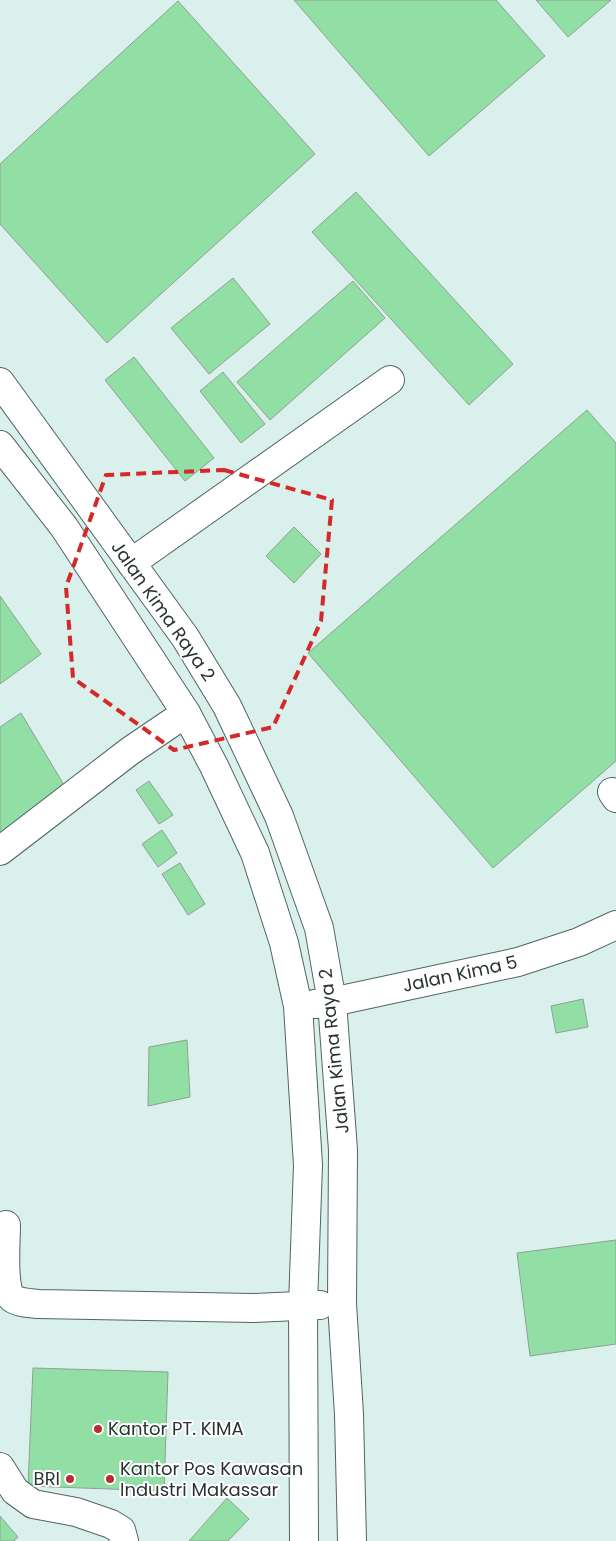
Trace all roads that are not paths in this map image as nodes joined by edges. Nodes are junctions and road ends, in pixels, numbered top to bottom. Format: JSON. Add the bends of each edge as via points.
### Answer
{"nodes":[{"id":1,"x":390,"y":380,"type":"dead end"},
{"id":2,"x":0,"y":382,"type":"edge"},
{"id":3,"x":0,"y":445,"type":"edge"},
{"id":4,"x":89,"y":507,"type":"junction"},
{"id":5,"x":64,"y":526,"type":"junction"},
{"id":6,"x":131,"y":563,"type":"junction"},
{"id":7,"x":186,"y":713,"type":"junction"},
{"id":8,"x":0,"y":851,"type":"edge"},
{"id":9,"x":616,"y":925,"type":"edge"},
{"id":10,"x":332,"y":1002,"type":"junction"},
{"id":11,"x":298,"y":1006,"type":"junction"},
{"id":12,"x":6,"y":1225,"type":"dead end"},
{"id":13,"x":342,"y":1304,"type":"junction"},
{"id":14,"x":303,"y":1305,"type":"junction"},
{"id":15,"x":0,"y":1467,"type":"edge"},
{"id":16,"x":124,"y":1541,"type":"edge"},
{"id":17,"x":304,"y":1541,"type":"edge"},
{"id":18,"x":352,"y":1541,"type":"edge"}],
"edges":[{"from":1,"to":6,"type":"street"},
{"from":2,"to":4,"type":"street","name":"Jalan Kima Raya 2"},
{"from":3,"to":5,"type":"street","name":"Jalan Kima Raya 2"},
{"from":4,"to":5,"type":"street"},
{"from":4,"to":6,"type":"street","name":"Jalan Kima Raya 2"},
{"from":5,"to":7,"type":"street","name":"Jalan Kima Raya 2"},
{"from":6,"to":10,"type":"street","name":"Jalan Kima Raya 2","via":[[185,638],[222,699],[279,816],[319,928]]},
{"from":7,"to":8,"type":"street","via":[[130,751]]},
{"from":7,"to":11,"type":"street","name":"Jalan Kima Raya 2","via":[[255,852],[284,943]]},
{"from":9,"to":10,"type":"street","name":"Jalan Kima 5","via":[[579,942],[518,962]]},
{"from":10,"to":11,"type":"street","name":"Jalan Kima 5"},
{"from":10,"to":13,"type":"street","name":"Jalan Kima Raya 2","via":[[343,1150]]},
{"from":11,"to":14,"type":"street","name":"Jalan Kima Raya 2","via":[[308,1165]]},
{"from":12,"to":14,"type":"street","via":[[6,1285],[10,1296],[22,1302],[254,1308]]},
{"from":13,"to":14,"type":"street"},
{"from":13,"to":18,"type":"street","name":"Jalan Kima Raya 2"},
{"from":14,"to":17,"type":"street","name":"Jalan Kima Raya 2"},
{"from":15,"to":16,"type":"street","via":[[14,1491],[33,1504],[76,1512],[111,1524],[121,1530]]}]}
